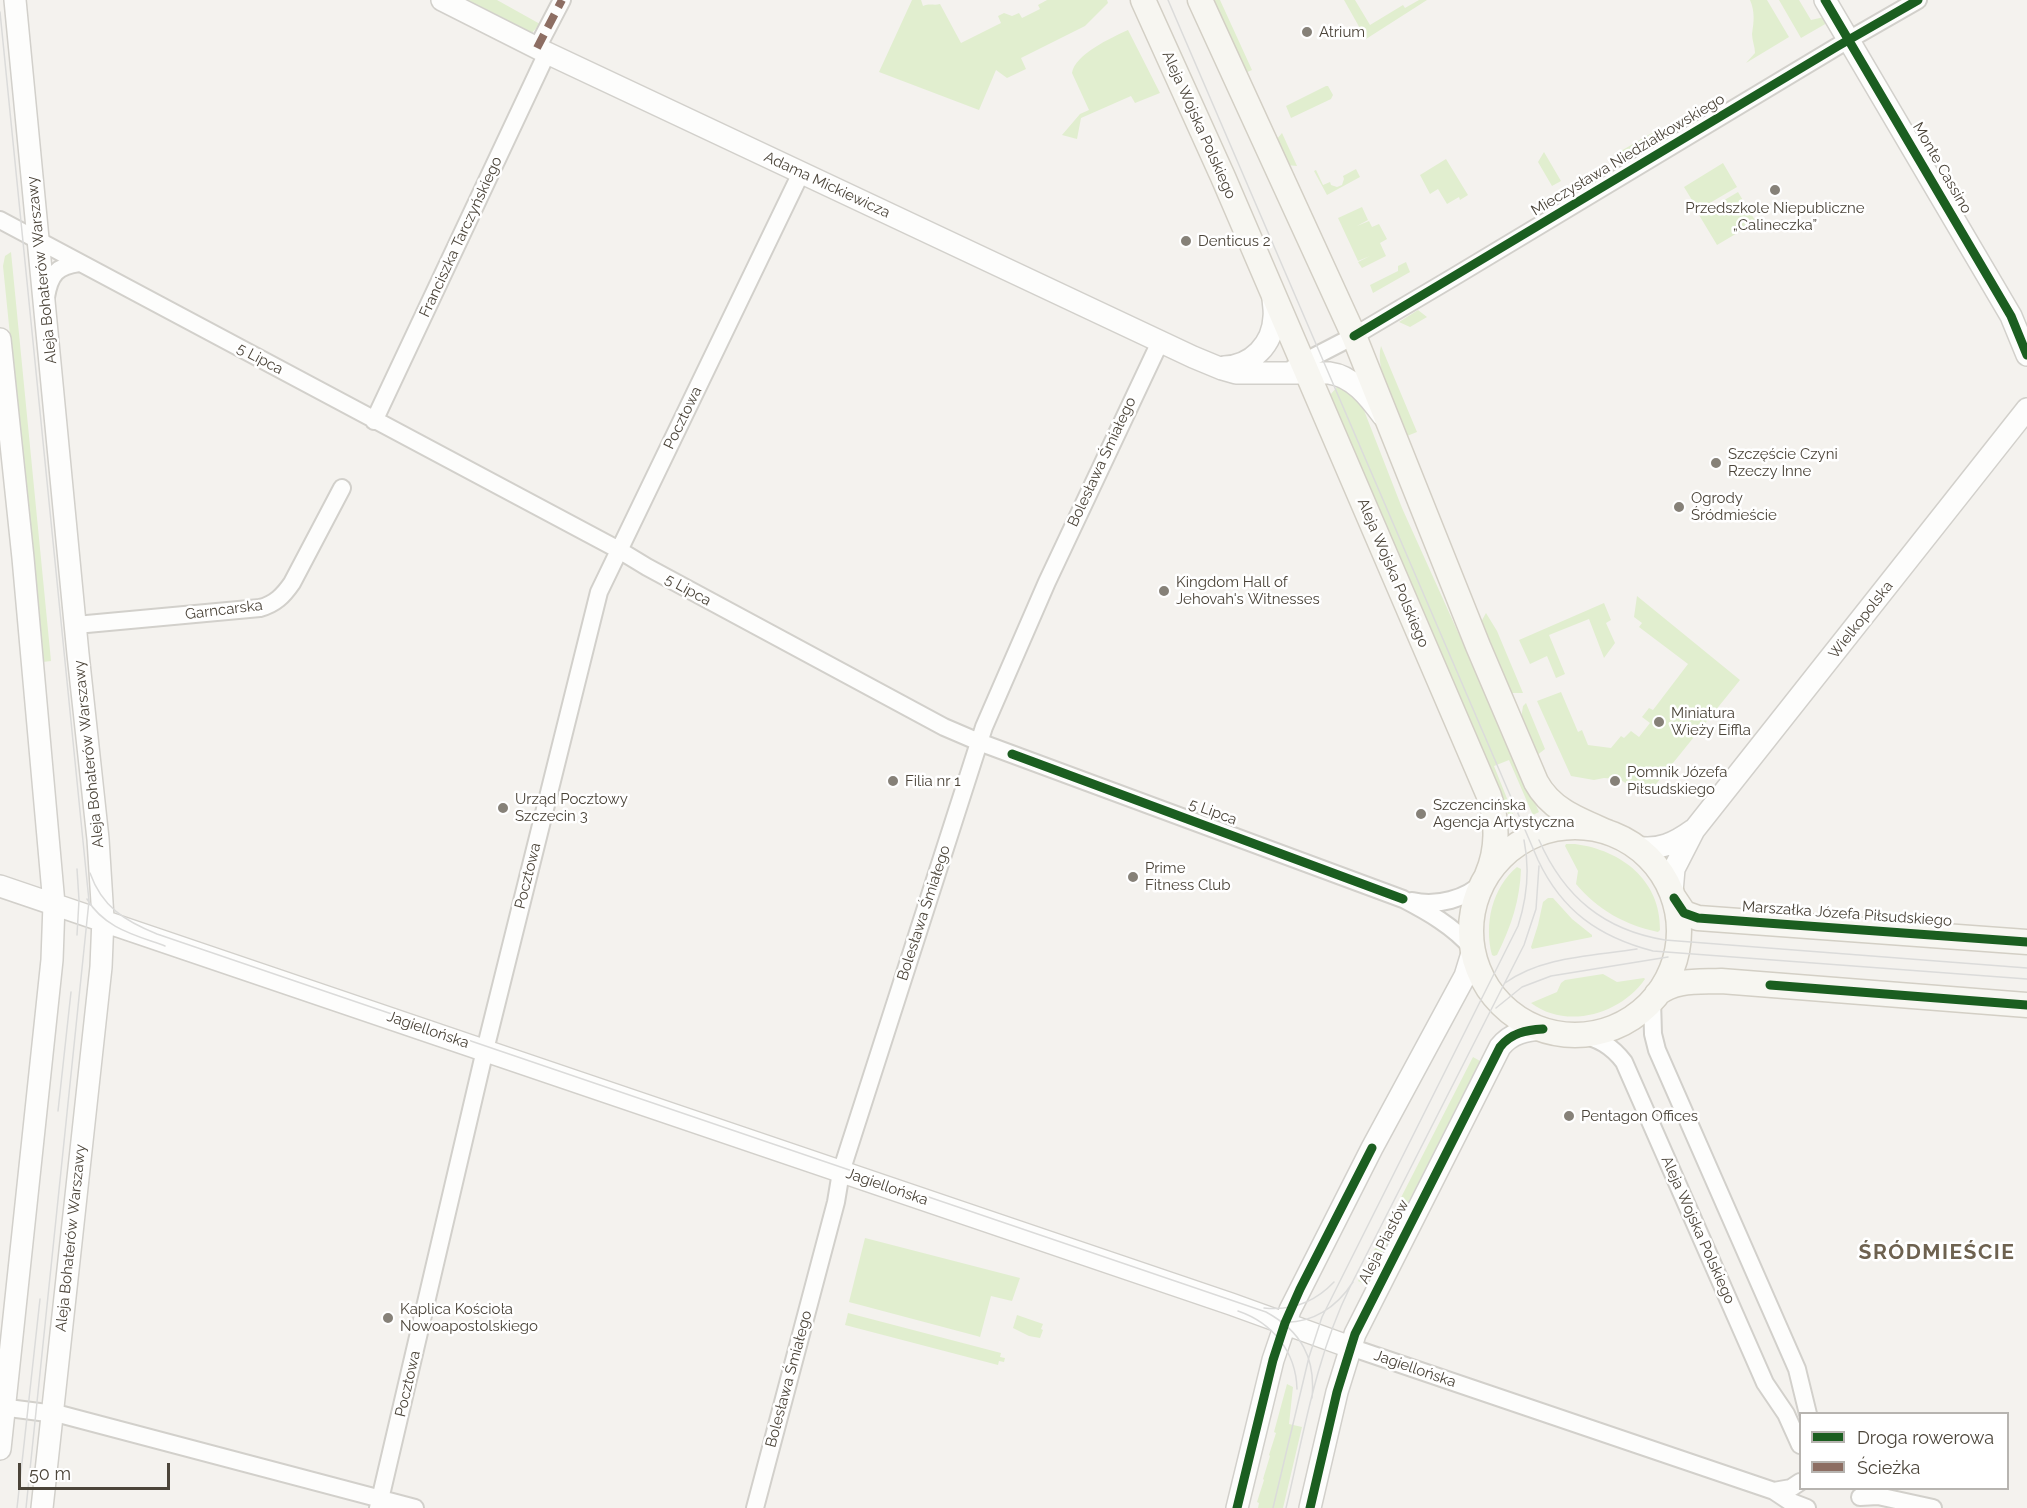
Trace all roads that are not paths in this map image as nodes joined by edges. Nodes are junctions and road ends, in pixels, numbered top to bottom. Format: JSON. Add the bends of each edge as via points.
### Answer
{"nodes":[{"id":1,"x":15,"y":0,"type":"edge"},
{"id":2,"x":442,"y":0,"type":"edge"},
{"id":3,"x":562,"y":0,"type":"edge"},
{"id":4,"x":1143,"y":0,"type":"edge"},
{"id":5,"x":1200,"y":0,"type":"edge"},
{"id":6,"x":1825,"y":0,"type":"edge"},
{"id":7,"x":1918,"y":0,"type":"edge"},
{"id":8,"x":1849,"y":40,"type":"junction"},
{"id":9,"x":542,"y":51,"type":"junction"},
{"id":10,"x":801,"y":173,"type":"junction"},
{"id":11,"x":0,"y":220,"type":"edge"},
{"id":12,"x":39,"y":241,"type":"junction"},
{"id":13,"x":79,"y":262,"type":"junction"},
{"id":14,"x":1273,"y":294,"type":"junction"},
{"id":15,"x":45,"y":299,"type":"junction"},
{"id":16,"x":1354,"y":336,"type":"junction"},
{"id":17,"x":0,"y":339,"type":"edge"},
{"id":18,"x":1160,"y":342,"type":"junction"},
{"id":19,"x":2027,"y":355,"type":"edge"},
{"id":20,"x":1214,"y":366,"type":"junction"},
{"id":21,"x":1305,"y":368,"type":"junction"},
{"id":22,"x":2027,"y":409,"type":"edge"},
{"id":23,"x":374,"y":421,"type":"junction"},
{"id":24,"x":1390,"y":426,"type":"junction"},
{"id":25,"x":342,"y":488,"type":"dead end"},
{"id":26,"x":620,"y":550,"type":"junction"},
{"id":27,"x":76,"y":625,"type":"junction"},
{"id":28,"x":978,"y":742,"type":"junction"},
{"id":29,"x":1694,"y":830,"type":"junction"},
{"id":30,"x":1607,"y":832,"type":"junction"},
{"id":31,"x":1636,"y":847,"type":"junction"},
{"id":32,"x":1485,"y":878,"type":"junction"},
{"id":33,"x":0,"y":886,"type":"edge"},
{"id":34,"x":1673,"y":895,"type":"junction"},
{"id":35,"x":1403,"y":899,"type":"junction"},
{"id":36,"x":54,"y":904,"type":"junction"},
{"id":37,"x":103,"y":920,"type":"junction"},
{"id":38,"x":2027,"y":942,"type":"edge"},
{"id":39,"x":1472,"y":949,"type":"junction"},
{"id":40,"x":1654,"y":997,"type":"junction"},
{"id":41,"x":2027,"y":1005,"type":"edge"},
{"id":42,"x":1543,"y":1029,"type":"junction"},
{"id":43,"x":1576,"y":1034,"type":"junction"},
{"id":44,"x":485,"y":1050,"type":"junction"},
{"id":45,"x":841,"y":1172,"type":"junction"},
{"id":46,"x":1285,"y":1323,"type":"junction"},
{"id":47,"x":1350,"y":1347,"type":"junction"},
{"id":48,"x":2,"y":1408,"type":"edge"},
{"id":49,"x":1808,"y":1412,"type":"edge"},
{"id":50,"x":53,"y":1413,"type":"junction"},
{"id":51,"x":1799,"y":1443,"type":"edge"},
{"id":52,"x":0,"y":1449,"type":"edge"},
{"id":53,"x":1799,"y":1483,"type":"edge"},
{"id":54,"x":1805,"y":1490,"type":"edge"},
{"id":55,"x":1774,"y":1491,"type":"junction"},
{"id":56,"x":1858,"y":1498,"type":"edge"},
{"id":57,"x":379,"y":1504,"type":"edge"},
{"id":58,"x":42,"y":1508,"type":"edge"},
{"id":59,"x":415,"y":1508,"type":"edge"},
{"id":60,"x":755,"y":1508,"type":"edge"},
{"id":61,"x":1237,"y":1508,"type":"edge"},
{"id":62,"x":1310,"y":1508,"type":"edge"},
{"id":63,"x":1807,"y":1508,"type":"edge"},
{"id":64,"x":1813,"y":1508,"type":"edge"},
{"id":65,"x":1933,"y":1508,"type":"edge"}],
"edges":[{"from":1,"to":12,"type":"street","name":"Aleja Bohaterów Warszawy"},
{"from":2,"to":9,"type":"street","name":"Adama Mickiewicza"},
{"from":3,"to":9,"type":"street","name":"Franciszka Tarczyńskiego"},
{"from":4,"to":14,"type":"main road","name":"Aleja Wojska Polskiego"},
{"from":5,"to":16,"type":"main road"},
{"from":6,"to":8,"type":"street","name":"Monte Cassino"},
{"from":7,"to":8,"type":"street","name":"Mieczysława Niedziałkowskiego"},
{"from":8,"to":16,"type":"street","name":"Mieczysława Niedziałkowskiego"},
{"from":8,"to":19,"type":"street","name":"Monte Cassino","via":[[2010,316]]},
{"from":9,"to":10,"type":"street","name":"Adama Mickiewicza"},
{"from":9,"to":23,"type":"street","name":"Franciszka Tarczyńskiego"},
{"from":10,"to":18,"type":"street","name":"Adama Mickiewicza"},
{"from":10,"to":26,"type":"street","name":"Pocztowa"},
{"from":11,"to":12,"type":"street","name":"5 Lipca"},
{"from":12,"to":13,"type":"street","name":"5 Lipca"},
{"from":12,"to":15,"type":"street","name":"Aleja Bohaterów Warszawy"},
{"from":13,"to":15,"type":"street","via":[[58,270]]},
{"from":13,"to":23,"type":"street","name":"5 Lipca"},
{"from":14,"to":20,"type":"street","via":[[1273,324],[1262,348],[1239,365]]},
{"from":14,"to":21,"type":"main road","name":"Aleja Wojska Polskiego"},
{"from":15,"to":27,"type":"street","name":"Aleja Bohaterów Warszawy"},
{"from":16,"to":21,"type":"street"},
{"from":16,"to":24,"type":"main road"},
{"from":17,"to":36,"type":"street"},
{"from":18,"to":20,"type":"street","name":"Adama Mickiewicza"},
{"from":18,"to":28,"type":"street","name":"Bolesława Śmiałego","via":[[1044,588]]},
{"from":20,"to":21,"type":"street","name":"Adama Mickiewicza","via":[[1230,372],[1268,374]]},
{"from":21,"to":24,"type":"street","via":[[1348,379]]},
{"from":21,"to":32,"type":"main road","name":"Aleja Wojska Polskiego","via":[[1495,812],[1492,856]]},
{"from":22,"to":29,"type":"street","name":"Wielkopolska"},
{"from":23,"to":26,"type":"street","name":"5 Lipca"},
{"from":24,"to":30,"type":"main road","via":[[1538,787],[1568,815]]},
{"from":25,"to":27,"type":"street","name":"Garncarska","via":[[292,583],[273,604]]},
{"from":26,"to":28,"type":"street","name":"5 Lipca","via":[[842,674]]},
{"from":26,"to":44,"type":"street","name":"Pocztowa","via":[[596,601]]},
{"from":27,"to":37,"type":"street","name":"Aleja Bohaterów Warszawy"},
{"from":28,"to":35,"type":"street","name":"5 Lipca"},
{"from":28,"to":45,"type":"street","name":"Bolesława Śmiałego"},
{"from":29,"to":31,"type":"street","name":"Wielkopolska","via":[[1659,848]]},
{"from":29,"to":34,"type":"street","name":"Wielkopolska","via":[[1674,869]]},
{"from":30,"to":31,"type":"main road"},
{"from":30,"to":32,"type":"main road","via":[[1568,827],[1537,834],[1503,855]]},
{"from":31,"to":34,"type":"main road","via":[[1655,864]]},
{"from":32,"to":35,"type":"street","name":"5 Lipca","via":[[1476,889],[1441,902]]},
{"from":32,"to":39,"type":"main road","via":[[1474,905]]},
{"from":33,"to":36,"type":"street","name":"Jagiellońska"},
{"from":34,"to":38,"type":"main road","name":"Marszałka Józefa Piłsudskiego","via":[[1684,913],[1698,918]]},
{"from":34,"to":40,"type":"main road","via":[[1679,924],[1678,944],[1672,969]]},
{"from":35,"to":39,"type":"street","name":"5 Lipca","via":[[1444,922]]},
{"from":36,"to":37,"type":"street","name":"Jagiellońska"},
{"from":36,"to":48,"type":"street","via":[[52,960]]},
{"from":37,"to":44,"type":"street","name":"Jagiellońska"},
{"from":37,"to":50,"type":"street","name":"Aleja Bohaterów Warszawy"},
{"from":39,"to":42,"type":"main road","via":[[1480,975],[1496,999],[1519,1018]]},
{"from":39,"to":46,"type":"street","via":[[1465,976],[1371,1148]]},
{"from":40,"to":41,"type":"main road","via":[[1674,984],[1721,981]]},
{"from":40,"to":43,"type":"main road","via":[[1636,1015],[1619,1024]]},
{"from":40,"to":49,"type":"street","via":[[1653,1034],[1657,1050],[1797,1369]]},
{"from":42,"to":43,"type":"main road"},
{"from":42,"to":47,"type":"street","name":"Aleja Piastów","via":[[1514,1035],[1500,1047]]},
{"from":43,"to":51,"type":"street","name":"Aleja Wojska Polskiego","via":[[1599,1040],[1624,1062],[1765,1383]]},
{"from":44,"to":45,"type":"street","name":"Jagiellońska"},
{"from":44,"to":57,"type":"street","name":"Pocztowa"},
{"from":45,"to":46,"type":"street","name":"Jagiellońska"},
{"from":45,"to":60,"type":"street","name":"Bolesława Śmiałego"},
{"from":46,"to":47,"type":"street","name":"Jagiellońska"},
{"from":46,"to":61,"type":"street"},
{"from":47,"to":55,"type":"street","name":"Jagiellońska"},
{"from":47,"to":62,"type":"street","name":"Aleja Piastów"},
{"from":48,"to":50,"type":"street"},
{"from":48,"to":52,"type":"street"},
{"from":50,"to":57,"type":"street"},
{"from":50,"to":58,"type":"street","name":"Aleja Bohaterów Warszawy"},
{"from":53,"to":55,"type":"street"},
{"from":54,"to":64,"type":"street"},
{"from":55,"to":63,"type":"street","name":"Jagiellońska"},
{"from":56,"to":65,"type":"street","via":[[1878,1496]]},
{"from":57,"to":59,"type":"street"}]}
